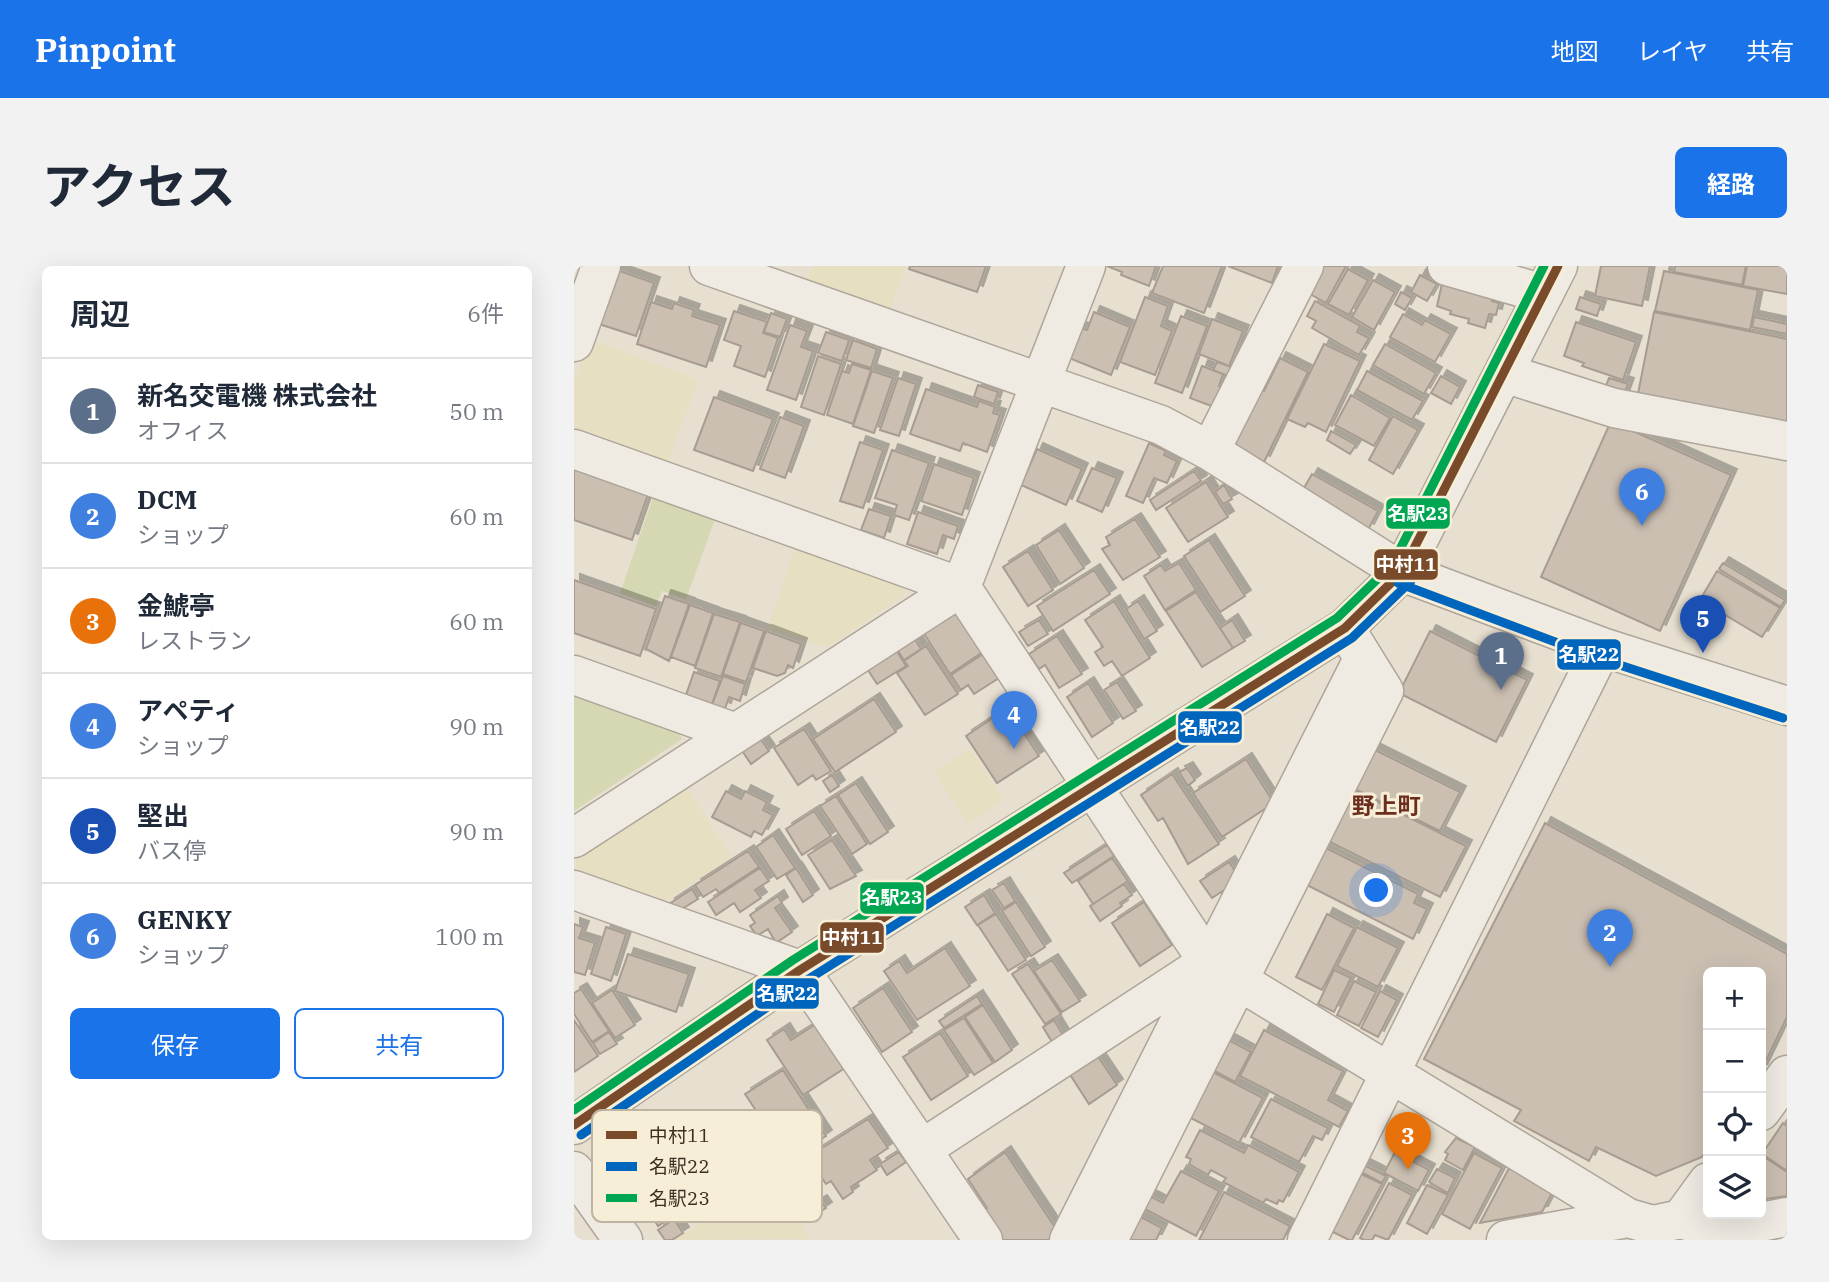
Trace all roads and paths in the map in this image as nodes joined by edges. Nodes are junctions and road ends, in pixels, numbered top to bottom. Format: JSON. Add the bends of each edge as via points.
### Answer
{"nodes":[{"id":1,"x":601,"y":266,"type":"edge"},
{"id":2,"x":709,"y":266,"type":"edge"},
{"id":3,"x":1086,"y":266,"type":"edge"},
{"id":4,"x":1304,"y":266,"type":"edge"},
{"id":5,"x":1447,"y":266,"type":"edge"},
{"id":6,"x":1551,"y":280,"type":"edge"},
{"id":7,"x":574,"y":342,"type":"edge"},
{"id":8,"x":1504,"y":373,"type":"junction"},
{"id":9,"x":1041,"y":383,"type":"junction"},
{"id":10,"x":1787,"y":441,"type":"edge"},
{"id":11,"x":574,"y":449,"type":"edge"},
{"id":12,"x":1210,"y":451,"type":"junction"},
{"id":13,"x":1402,"y":572,"type":"junction"},
{"id":14,"x":961,"y":587,"type":"junction"},
{"id":15,"x":1354,"y":643,"type":"junction"},
{"id":16,"x":1602,"y":647,"type":"junction"},
{"id":17,"x":574,"y":676,"type":"edge"},
{"id":18,"x":1787,"y":706,"type":"edge"},
{"id":19,"x":736,"y":733,"type":"junction"},
{"id":20,"x":1091,"y":786,"type":"junction"},
{"id":21,"x":574,"y":838,"type":"edge"},
{"id":22,"x":574,"y":890,"type":"edge"},
{"id":23,"x":800,"y":970,"type":"junction"},
{"id":24,"x":1224,"y":973,"type":"junction"},
{"id":25,"x":1389,"y":1071,"type":"junction"},
{"id":26,"x":1787,"y":1075,"type":"edge"},
{"id":27,"x":1766,"y":1104,"type":"edge"},
{"id":28,"x":596,"y":1110,"type":"edge"},
{"id":29,"x":592,"y":1113,"type":"edge"},
{"id":30,"x":574,"y":1125,"type":"edge"},
{"id":31,"x":922,"y":1149,"type":"junction"},
{"id":32,"x":574,"y":1171,"type":"edge"},
{"id":33,"x":1703,"y":1189,"type":"edge"},
{"id":34,"x":592,"y":1196,"type":"edge"},
{"id":35,"x":1787,"y":1217,"type":"edge"},
{"id":36,"x":1628,"y":1219,"type":"junction"},
{"id":37,"x":1681,"y":1219,"type":"junction"},
{"id":38,"x":610,"y":1222,"type":"edge"},
{"id":39,"x":623,"y":1240,"type":"edge"},
{"id":40,"x":983,"y":1240,"type":"edge"},
{"id":41,"x":1069,"y":1240,"type":"edge"},
{"id":42,"x":1108,"y":1240,"type":"edge"},
{"id":43,"x":1307,"y":1240,"type":"edge"},
{"id":44,"x":1506,"y":1240,"type":"edge"}],
"edges":[{"from":1,"to":7,"type":"street"},
{"from":2,"to":9,"type":"street"},
{"from":3,"to":9,"type":"street"},
{"from":4,"to":12,"type":"street"},
{"from":5,"to":6,"type":"street"},
{"from":6,"to":8,"type":"street"},
{"from":8,"to":10,"type":"street","via":[[1614,408]]},
{"from":8,"to":13,"type":"street"},
{"from":9,"to":12,"type":"street","via":[[1161,425]]},
{"from":9,"to":14,"type":"street"},
{"from":11,"to":14,"type":"street"},
{"from":12,"to":13,"type":"street"},
{"from":13,"to":15,"type":"street"},
{"from":13,"to":16,"type":"street"},
{"from":14,"to":19,"type":"street"},
{"from":14,"to":20,"type":"street"},
{"from":15,"to":20,"type":"street"},
{"from":15,"to":24,"type":"street","via":[[1384,691]]},
{"from":16,"to":18,"type":"street"},
{"from":16,"to":25,"type":"street"},
{"from":17,"to":19,"type":"street"},
{"from":19,"to":21,"type":"street"},
{"from":20,"to":23,"type":"street"},
{"from":20,"to":24,"type":"street"},
{"from":22,"to":23,"type":"street"},
{"from":23,"to":28,"type":"street"},
{"from":23,"to":31,"type":"street"},
{"from":24,"to":25,"type":"street"},
{"from":24,"to":31,"type":"street"},
{"from":24,"to":41,"type":"street"},
{"from":24,"to":42,"type":"street"},
{"from":25,"to":36,"type":"street"},
{"from":25,"to":43,"type":"street"},
{"from":26,"to":27,"type":"street"},
{"from":29,"to":30,"type":"street"},
{"from":31,"to":40,"type":"street"},
{"from":32,"to":34,"type":"street"},
{"from":33,"to":37,"type":"street"},
{"from":35,"to":37,"type":"street","via":[[1717,1230]]},
{"from":36,"to":37,"type":"street","via":[[1653,1225]]},
{"from":36,"to":44,"type":"street"},
{"from":38,"to":39,"type":"street"}]}
